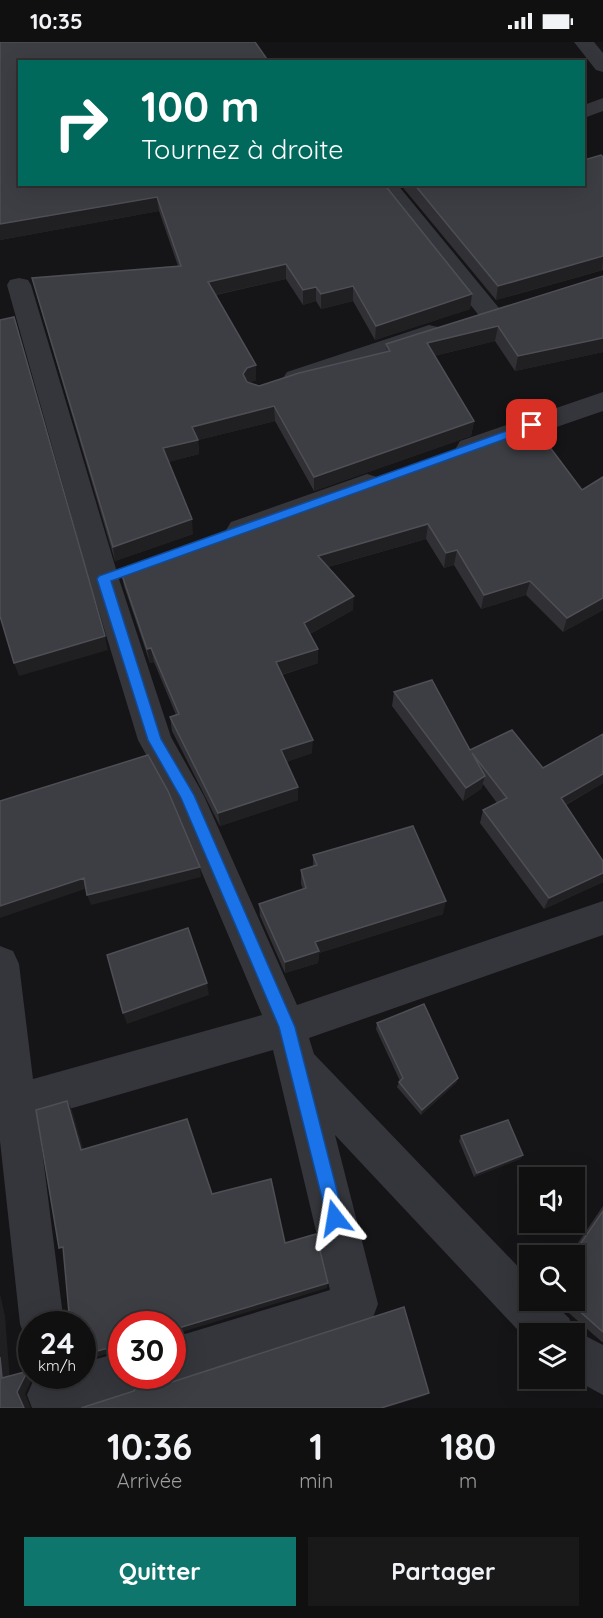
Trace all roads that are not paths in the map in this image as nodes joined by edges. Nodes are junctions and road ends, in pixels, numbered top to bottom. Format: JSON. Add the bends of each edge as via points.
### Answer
{"nodes":[{"id":1,"x":584,"y":42,"type":"edge"},
{"id":2,"x":603,"y":66,"type":"edge"},
{"id":3,"x":603,"y":104,"type":"edge"},
{"id":4,"x":585,"y":112,"type":"edge"},
{"id":5,"x":386,"y":186,"type":"edge"},
{"id":6,"x":19,"y":285,"type":"dead end"},
{"id":7,"x":270,"y":386,"type":"edge"},
{"id":8,"x":603,"y":401,"type":"edge"},
{"id":9,"x":441,"y":458,"type":"edge"},
{"id":10,"x":396,"y":474,"type":"edge"},
{"id":11,"x":216,"y":538,"type":"edge"},
{"id":12,"x":603,"y":918,"type":"edge"},
{"id":13,"x":0,"y":964,"type":"edge"},
{"id":14,"x":287,"y":1027,"type":"junction"},
{"id":15,"x":299,"y":1068,"type":"junction"},
{"id":16,"x":7,"y":1107,"type":"edge"},
{"id":17,"x":40,"y":1311,"type":"edge"},
{"id":18,"x":542,"y":1323,"type":"edge"},
{"id":19,"x":186,"y":1357,"type":"edge"},
{"id":20,"x":585,"y":1360,"type":"edge"},
{"id":21,"x":603,"y":1372,"type":"edge"},
{"id":22,"x":108,"y":1378,"type":"edge"},
{"id":23,"x":50,"y":1393,"type":"edge"}],
"edges":[{"from":1,"to":2,"type":"street"},
{"from":3,"to":4,"type":"street"},
{"from":5,"to":7,"type":"street","via":[[482,316]]},
{"from":6,"to":14,"type":"street","via":[[115,575],[155,740],[187,795]]},
{"from":8,"to":9,"type":"street"},
{"from":10,"to":11,"type":"street"},
{"from":12,"to":14,"type":"street"},
{"from":13,"to":16,"type":"street"},
{"from":14,"to":15,"type":"street"},
{"from":14,"to":16,"type":"street"},
{"from":15,"to":18,"type":"street"},
{"from":15,"to":19,"type":"street","via":[[357,1304]]},
{"from":16,"to":17,"type":"street"},
{"from":20,"to":21,"type":"street"},
{"from":22,"to":23,"type":"street"}]}
